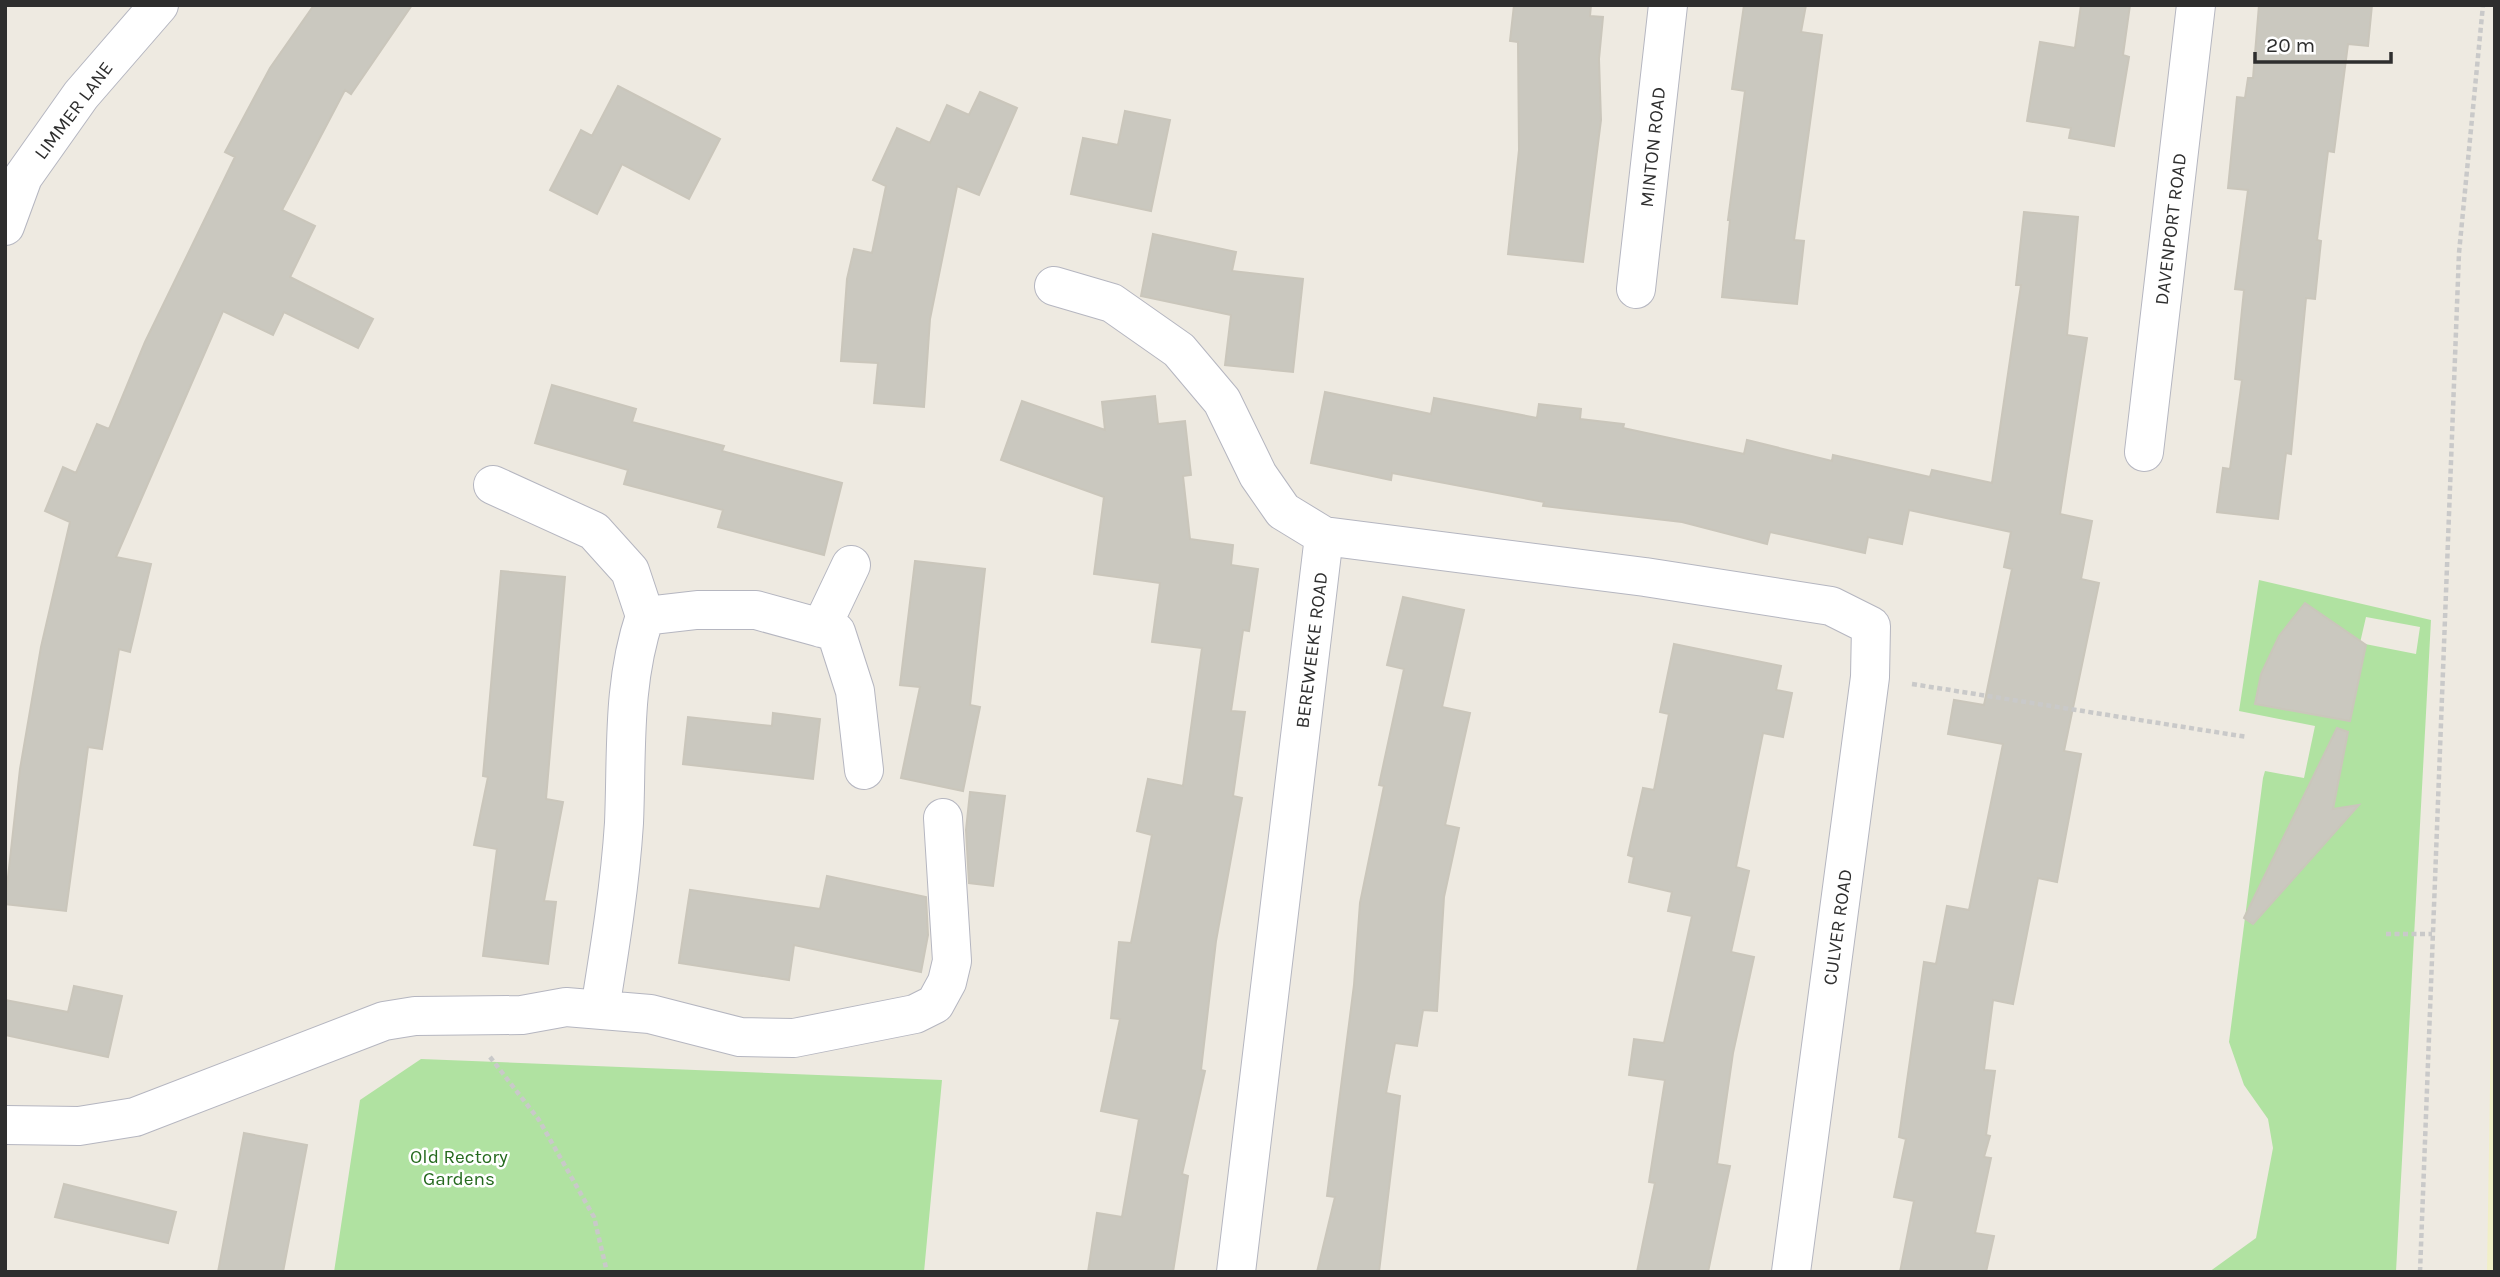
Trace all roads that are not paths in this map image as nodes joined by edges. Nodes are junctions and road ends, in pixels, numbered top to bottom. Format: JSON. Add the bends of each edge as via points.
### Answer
{"nodes":[{"id":1,"x":159,"y":5,"type":"edge"},
{"id":2,"x":1668,"y":5,"type":"edge"},
{"id":3,"x":2196,"y":5,"type":"edge"},
{"id":4,"x":14,"y":175,"type":"edge"},
{"id":5,"x":5,"y":226,"type":"edge"},
{"id":6,"x":1054,"y":286,"type":"dead end"},
{"id":7,"x":1636,"y":289,"type":"dead end"},
{"id":8,"x":2144,"y":452,"type":"dead end"},
{"id":9,"x":493,"y":485,"type":"dead end"},
{"id":10,"x":1324,"y":536,"type":"junction"},
{"id":11,"x":851,"y":565,"type":"dead end"},
{"id":12,"x":645,"y":616,"type":"junction"},
{"id":13,"x":821,"y":628,"type":"junction"},
{"id":14,"x":863,"y":770,"type":"dead end"},
{"id":15,"x":943,"y":818,"type":"dead end"},
{"id":16,"x":600,"y":1009,"type":"junction"},
{"id":17,"x":5,"y":1125,"type":"edge"},
{"id":18,"x":1236,"y":1272,"type":"edge"},
{"id":19,"x":1791,"y":1272,"type":"edge"}],
"edges":[{"from":1,"to":4,"type":"street","name":"LIMMER LANE"},
{"from":2,"to":7,"type":"street","name":"MINTON ROAD"},
{"from":3,"to":8,"type":"street","name":"DAVENPORT ROAD"},
{"from":4,"to":5,"type":"street","name":"LIMMER LANE"},
{"from":6,"to":10,"type":"street","via":[[1112,303],[1179,350],[1222,401],[1258,475],[1283,510]]},
{"from":9,"to":12,"type":"street","via":[[594,531],[630,571]]},
{"from":10,"to":18,"type":"street","name":"BEREWEEKE ROAD"},
{"from":10,"to":19,"type":"street","name":"CULVER ROAD","via":[[1831,606],[1871,626],[1870,677]]},
{"from":11,"to":13,"type":"street"},
{"from":12,"to":13,"type":"street","via":[[756,610]]},
{"from":12,"to":16,"type":"street","via":[[634,649],[624,729],[624,823]]},
{"from":13,"to":14,"type":"street","via":[[836,632],[855,691]]},
{"from":15,"to":16,"type":"street","via":[[952,961],[935,1004],[915,1014],[794,1038],[740,1037],[650,1014]]},
{"from":16,"to":17,"type":"street","via":[[566,1007],[522,1016],[415,1016],[384,1021],[135,1117],[79,1126]]}]}
